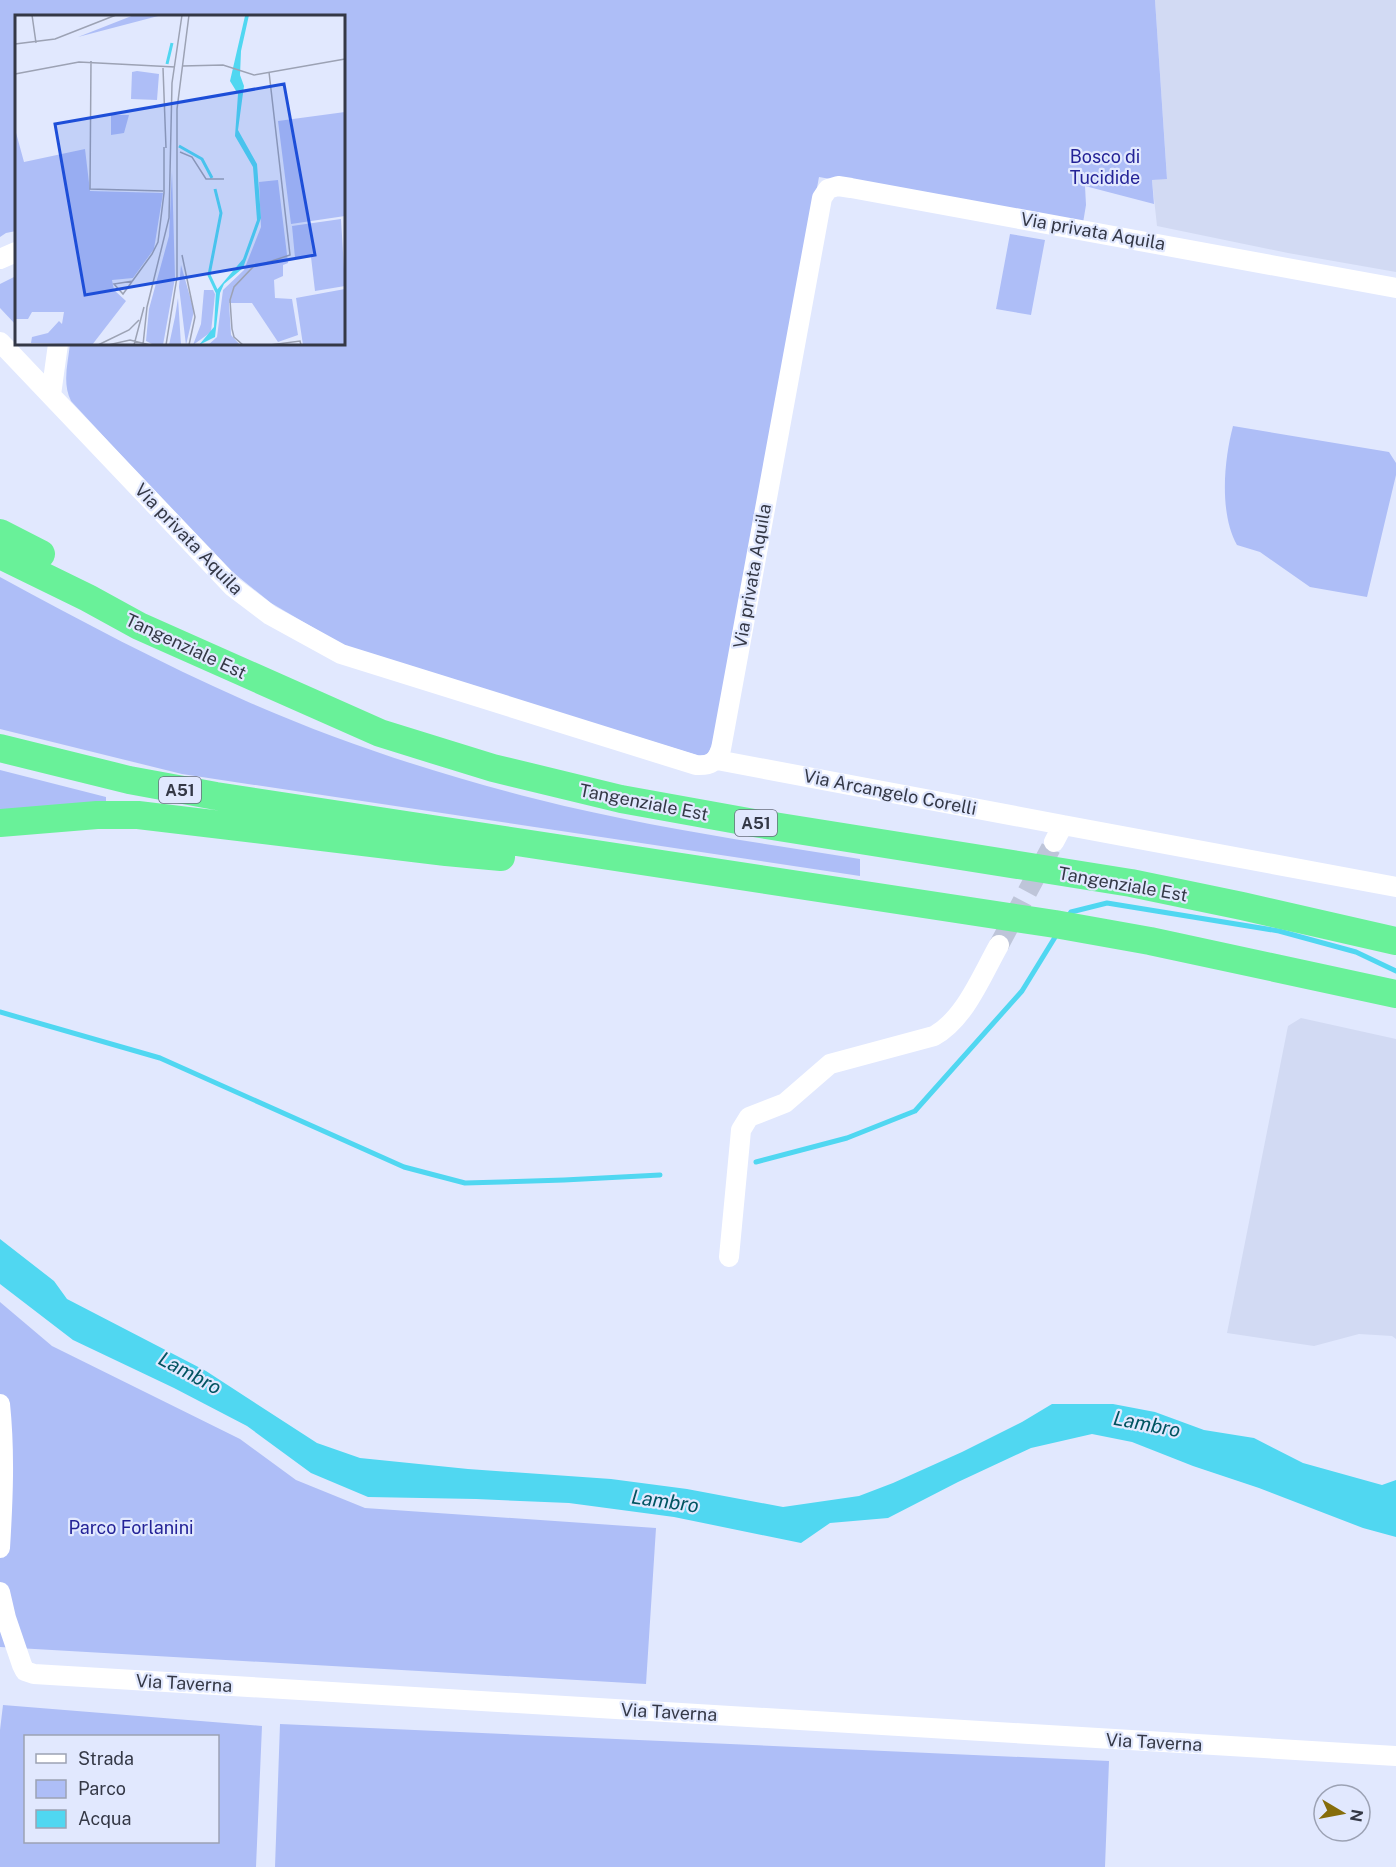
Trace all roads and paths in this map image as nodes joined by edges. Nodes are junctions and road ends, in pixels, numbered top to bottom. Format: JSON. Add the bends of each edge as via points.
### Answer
{"nodes":[{"id":1,"x":15,"y":252,"type":"edge"},
{"id":2,"x":0,"y":259,"type":"edge"},
{"id":3,"x":1396,"y":288,"type":"edge"},
{"id":4,"x":0,"y":342,"type":"edge"},
{"id":5,"x":58,"y":345,"type":"edge"},
{"id":6,"x":51,"y":394,"type":"junction"},
{"id":7,"x":6,"y":547,"type":"edge"},
{"id":8,"x":0,"y":748,"type":"edge"},
{"id":9,"x":717,"y":760,"type":"junction"},
{"id":10,"x":0,"y":823,"type":"edge"},
{"id":11,"x":348,"y":828,"type":"junction"},
{"id":12,"x":1396,"y":887,"type":"edge"},
{"id":13,"x":1396,"y":941,"type":"edge"},
{"id":14,"x":999,"y":945,"type":"tunnel mouth"},
{"id":15,"x":1396,"y":994,"type":"edge"},
{"id":16,"x":729,"y":1257,"type":"dead end"},
{"id":17,"x":0,"y":1404,"type":"edge"},
{"id":18,"x":0,"y":1548,"type":"edge"},
{"id":19,"x":0,"y":1592,"type":"edge"},
{"id":20,"x":1396,"y":1756,"type":"edge"}],
"edges":[{"from":1,"to":2,"type":"street"},
{"from":3,"to":9,"type":"street","name":"Via privata Aquila","via":[[851,188],[828,189],[822,198]]},
{"from":4,"to":6,"type":"street","name":"Via privata Aquila"},
{"from":5,"to":6,"type":"street"},
{"from":6,"to":9,"type":"street","name":"Via privata Aquila","via":[[233,587],[270,615],[321,644],[341,654],[696,765],[706,766]]},
{"from":7,"to":13,"type":"highway","name":"Tangenziale Est","number":"A51","via":[[139,626],[380,733],[493,768],[643,803],[1131,884]]},
{"from":8,"to":11,"type":"highway","number":"A51"},
{"from":9,"to":12,"type":"street","name":"Via Arcangelo Corelli","via":[[1059,833]]},
{"from":10,"to":11,"type":"highway","via":[[138,815]]},
{"from":11,"to":15,"type":"highway","number":"A51","via":[[764,879],[1150,941]]},
{"from":14,"to":16,"type":"street","via":[[960,1013],[944,1031],[830,1064],[785,1103],[749,1118],[741,1130]]},
{"from":17,"to":18,"type":"street","via":[[4,1472]]},
{"from":19,"to":20,"type":"street","name":"Via Taverna","via":[[26,1671],[34,1674]]}]}
